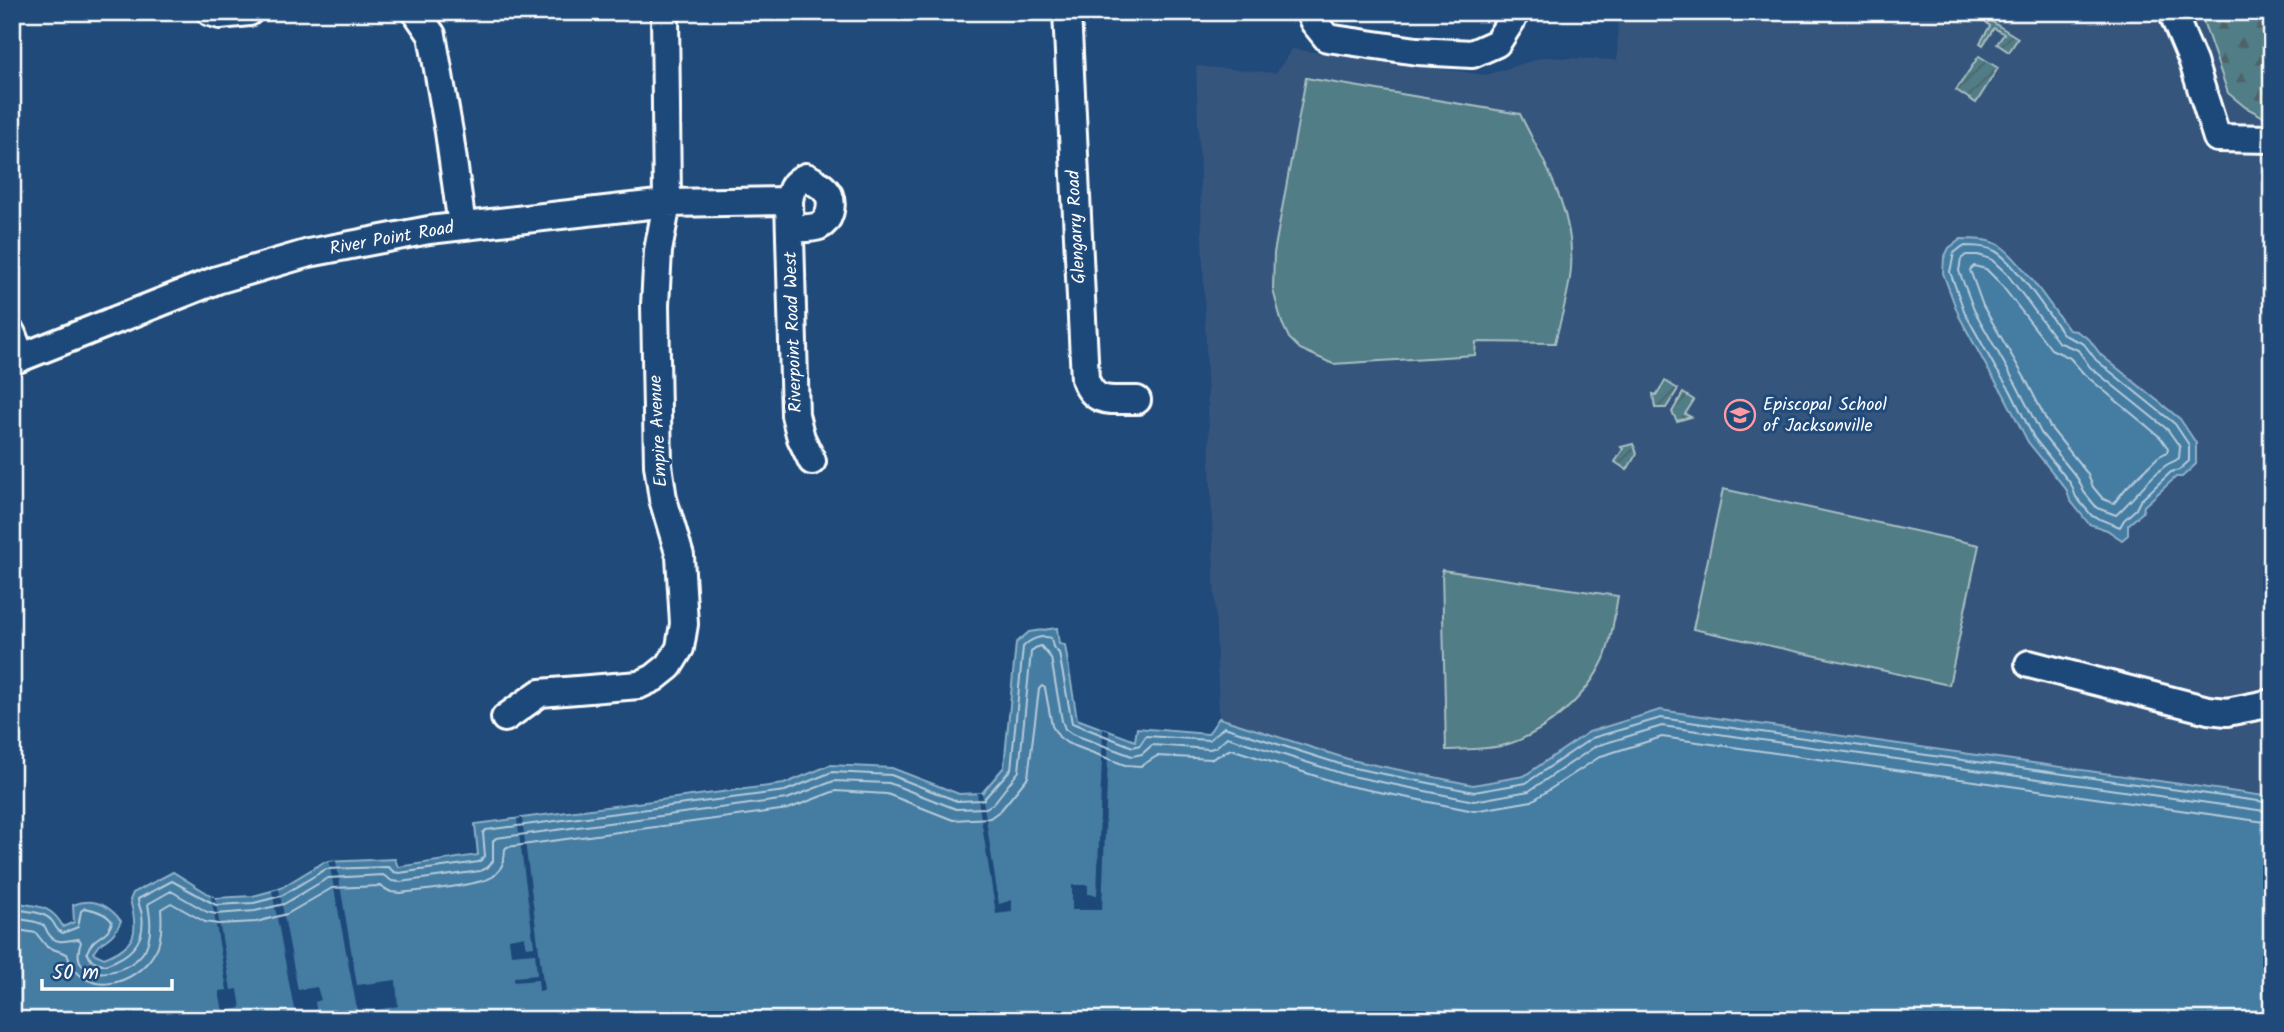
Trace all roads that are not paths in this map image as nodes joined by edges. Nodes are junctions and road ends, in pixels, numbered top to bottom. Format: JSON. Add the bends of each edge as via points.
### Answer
{"nodes":[{"id":1,"x":210,"y":12,"type":"edge"},
{"id":2,"x":249,"y":12,"type":"edge"},
{"id":3,"x":416,"y":12,"type":"edge"},
{"id":4,"x":665,"y":12,"type":"edge"},
{"id":5,"x":1067,"y":12,"type":"edge"},
{"id":6,"x":1309,"y":12,"type":"edge"},
{"id":7,"x":1513,"y":12,"type":"edge"},
{"id":8,"x":2172,"y":12,"type":"edge"},
{"id":9,"x":2272,"y":139,"type":"edge"},
{"id":10,"x":789,"y":201,"type":"junction"},
{"id":11,"x":667,"y":203,"type":"junction"},
{"id":12,"x":462,"y":226,"type":"junction"},
{"id":13,"x":790,"y":229,"type":"junction"},
{"id":14,"x":15,"y":351,"type":"edge"},
{"id":15,"x":1137,"y":400,"type":"dead end"},
{"id":16,"x":812,"y":461,"type":"dead end"},
{"id":17,"x":2029,"y":664,"type":"dead end"},
{"id":18,"x":2272,"y":702,"type":"edge"},
{"id":19,"x":505,"y":718,"type":"dead end"}],
"edges":[{"from":1,"to":2,"type":"street"},
{"from":3,"to":12,"type":"street","via":[[432,35]]},
{"from":4,"to":11,"type":"street","name":"Empire Avenue"},
{"from":5,"to":15,"type":"street","name":"Glengarry Road","via":[[1085,379],[1097,398]]},
{"from":6,"to":7,"type":"street","via":[[1327,38],[1472,54],[1497,43]]},
{"from":8,"to":9,"type":"street","via":[[2217,138]]},
{"from":10,"to":11,"type":"street","name":"River Point Road"},
{"from":10,"to":13,"type":"street","name":"Riverpoint Road West"},
{"from":10,"to":13,"type":"street","via":[[792,186],[806,177],[829,195],[831,208],[821,225]]},
{"from":11,"to":12,"type":"street","name":"River Point Road"},
{"from":11,"to":19,"type":"street","name":"Empire Avenue","via":[[655,306],[657,465],[680,556],[684,624],[680,648],[669,666],[639,685],[540,693]]},
{"from":12,"to":14,"type":"street","name":"River Point Road","via":[[309,253]]},
{"from":13,"to":16,"type":"street","name":"Riverpoint Road West","via":[[795,415]]},
{"from":17,"to":18,"type":"street","via":[[2208,710],[2227,712]]}]}
